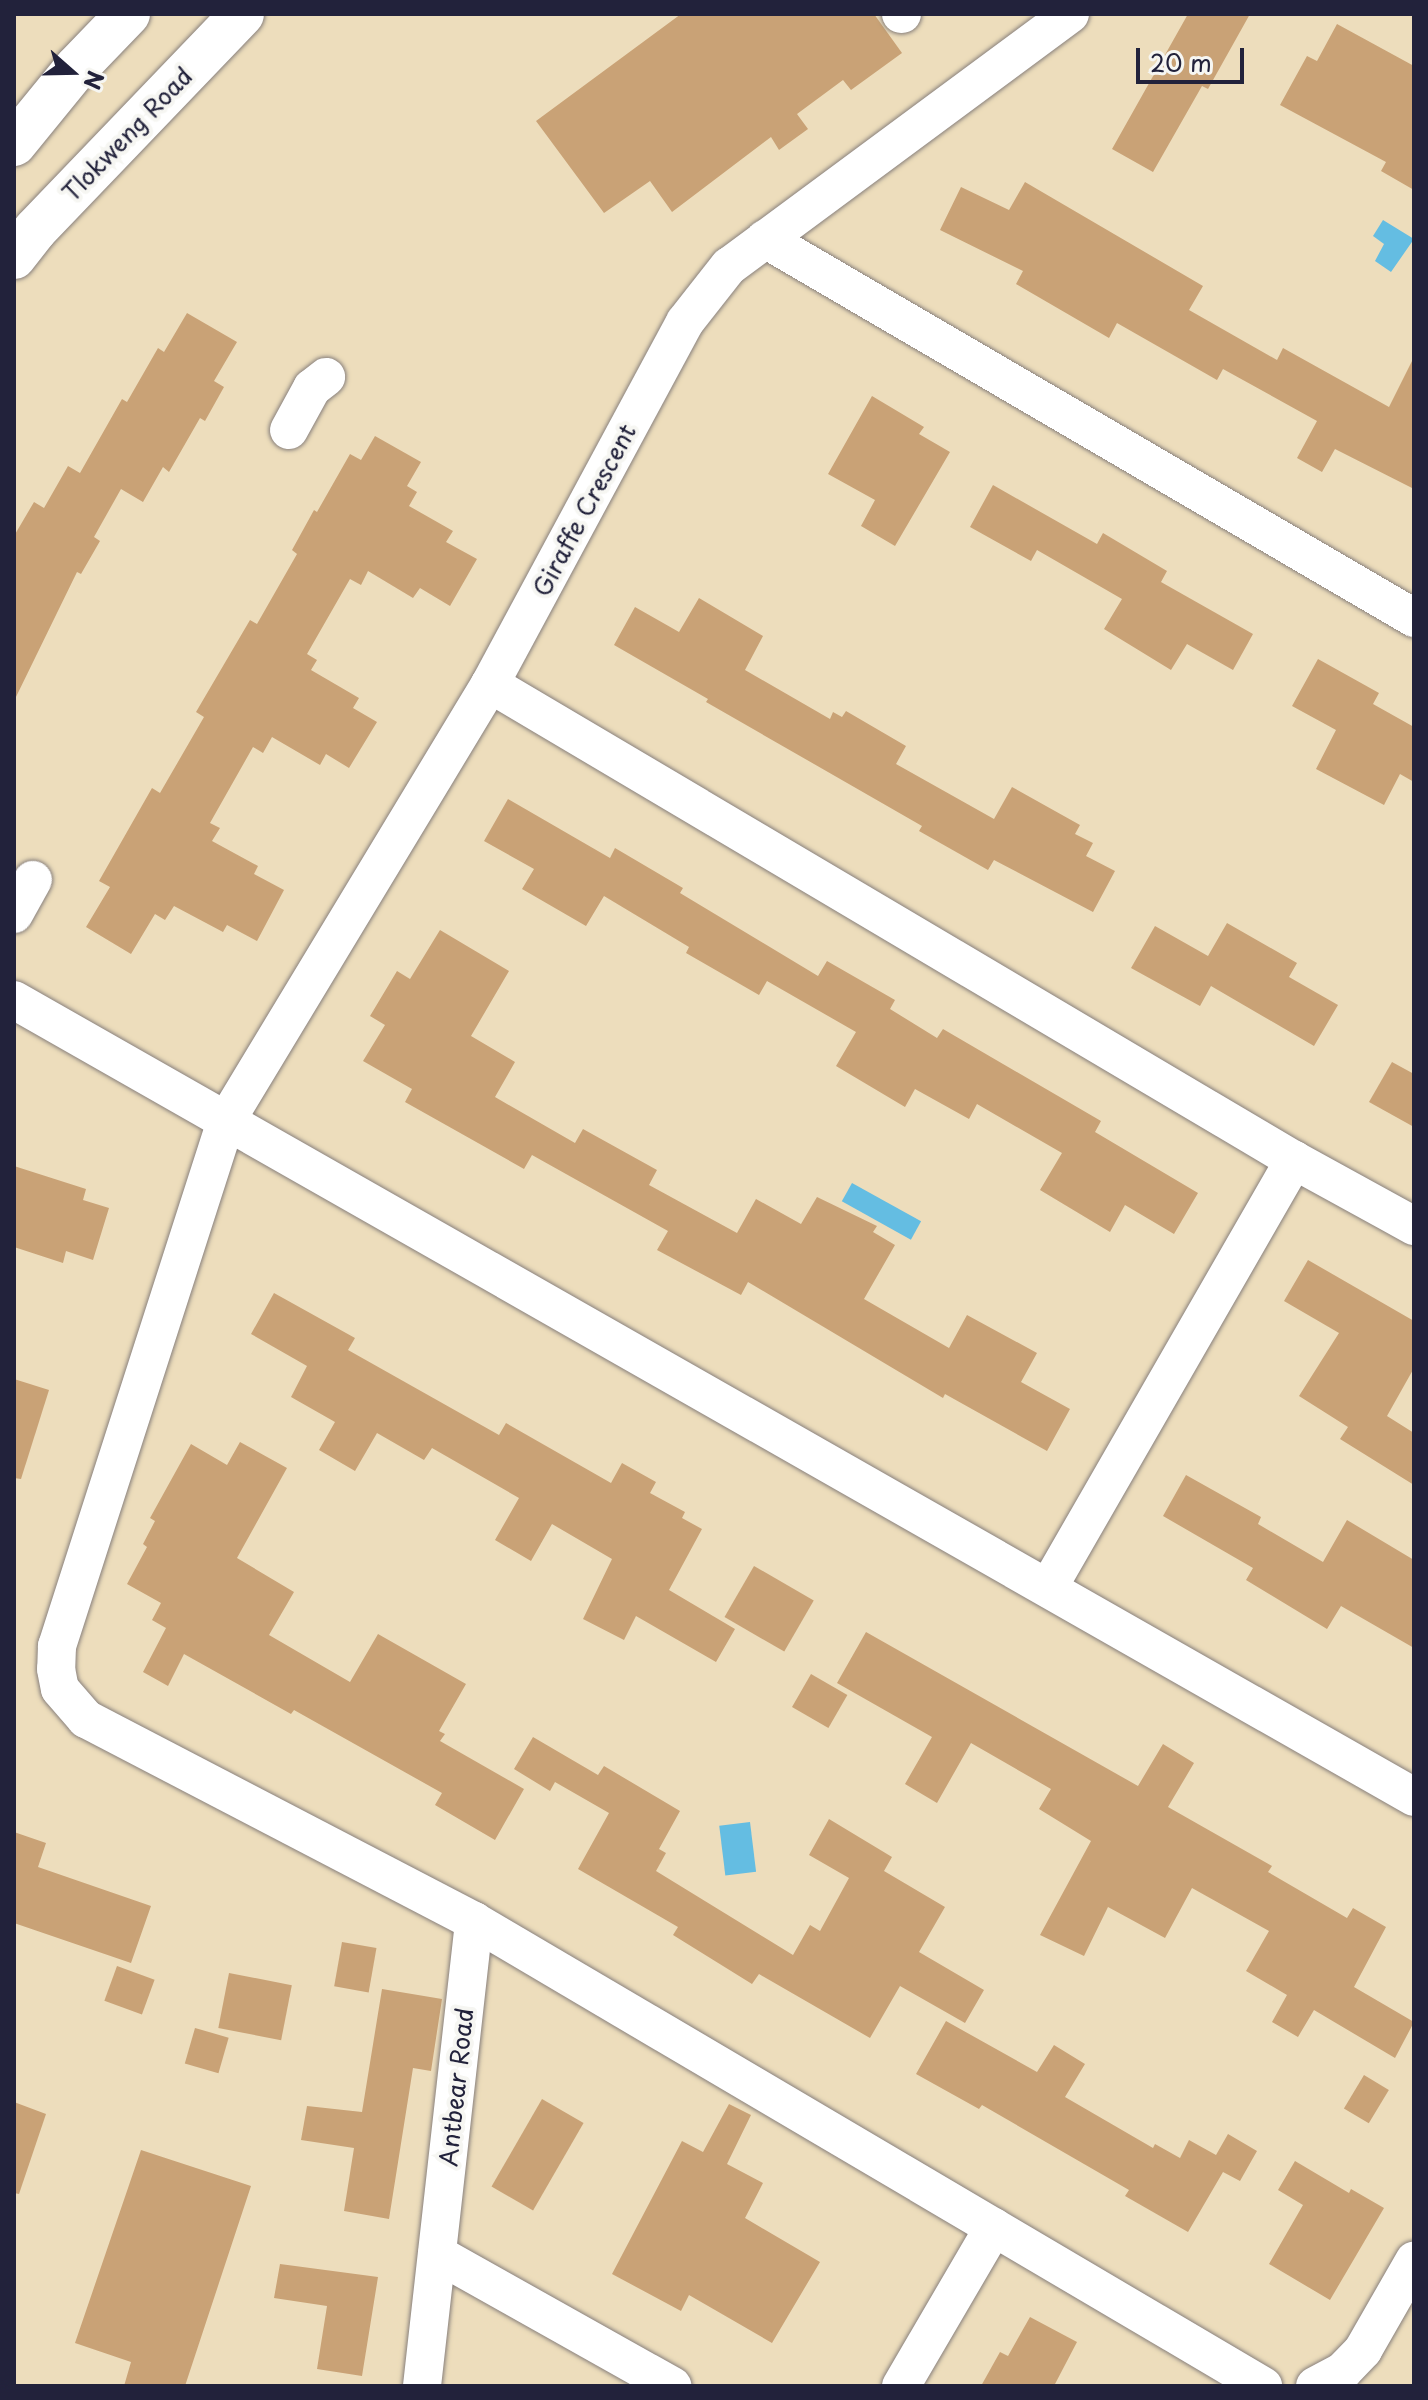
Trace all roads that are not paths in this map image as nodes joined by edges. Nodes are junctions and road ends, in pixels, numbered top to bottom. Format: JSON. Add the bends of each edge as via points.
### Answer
{"nodes":[{"id":1,"x":87,"y":14,"type":"edge"},
{"id":2,"x":128,"y":14,"type":"edge"},
{"id":3,"x":242,"y":14,"type":"edge"},
{"id":4,"x":1070,"y":14,"type":"edge"},
{"id":5,"x":76,"y":68,"type":"junction"},
{"id":6,"x":14,"y":144,"type":"edge"},
{"id":7,"x":765,"y":239,"type":"junction"},
{"id":8,"x":14,"y":257,"type":"edge"},
{"id":9,"x":326,"y":377,"type":"dead end"},
{"id":10,"x":289,"y":430,"type":"dead end"},
{"id":11,"x":1414,"y":618,"type":"edge"},
{"id":12,"x":490,"y":684,"type":"junction"},
{"id":13,"x":33,"y":880,"type":"dead end"},
{"id":14,"x":14,"y":914,"type":"edge"},
{"id":15,"x":14,"y":1000,"type":"edge"},
{"id":16,"x":226,"y":1121,"type":"junction"},
{"id":17,"x":1294,"y":1160,"type":"junction"},
{"id":18,"x":1414,"y":1226,"type":"edge"},
{"id":19,"x":1048,"y":1588,"type":"junction"},
{"id":20,"x":1414,"y":1797,"type":"edge"},
{"id":21,"x":474,"y":1921,"type":"junction"},
{"id":22,"x":994,"y":2227,"type":"junction"},
{"id":23,"x":437,"y":2254,"type":"junction"},
{"id":24,"x":1414,"y":2261,"type":"edge"},
{"id":25,"x":422,"y":2386,"type":"edge"},
{"id":26,"x":672,"y":2386,"type":"edge"},
{"id":27,"x":901,"y":2386,"type":"edge"},
{"id":28,"x":1263,"y":2386,"type":"edge"},
{"id":29,"x":1315,"y":2386,"type":"edge"}],
"edges":[{"from":1,"to":5,"type":"main road"},
{"from":2,"to":5,"type":"main road"},
{"from":3,"to":8,"type":"main road","name":"Tlokweng Road"},
{"from":4,"to":7,"type":"street","name":"Giraffe Crescent"},
{"from":5,"to":6,"type":"main road"},
{"from":7,"to":11,"type":"street"},
{"from":7,"to":12,"type":"street","name":"Giraffe Crescent","via":[[729,266],[685,322]]},
{"from":9,"to":10,"type":"street","via":[[312,388]]},
{"from":12,"to":16,"type":"street","name":"Giraffe Crescent"},
{"from":12,"to":17,"type":"street"},
{"from":13,"to":14,"type":"street"},
{"from":15,"to":16,"type":"street"},
{"from":16,"to":19,"type":"street"},
{"from":16,"to":21,"type":"street","name":"Giraffe Crescent","via":[[57,1646],[60,1689],[86,1719]]},
{"from":17,"to":18,"type":"street"},
{"from":17,"to":19,"type":"street"},
{"from":19,"to":20,"type":"street"},
{"from":21,"to":22,"type":"street","name":"Giraffe Crescent"},
{"from":21,"to":23,"type":"street","name":"Antbear Road"},
{"from":22,"to":27,"type":"street"},
{"from":22,"to":28,"type":"street","name":"Giraffe Crescent"},
{"from":23,"to":25,"type":"street","name":"Antbear Road"},
{"from":23,"to":26,"type":"street"},
{"from":24,"to":29,"type":"street","via":[[1363,2350],[1343,2371]]}]}
